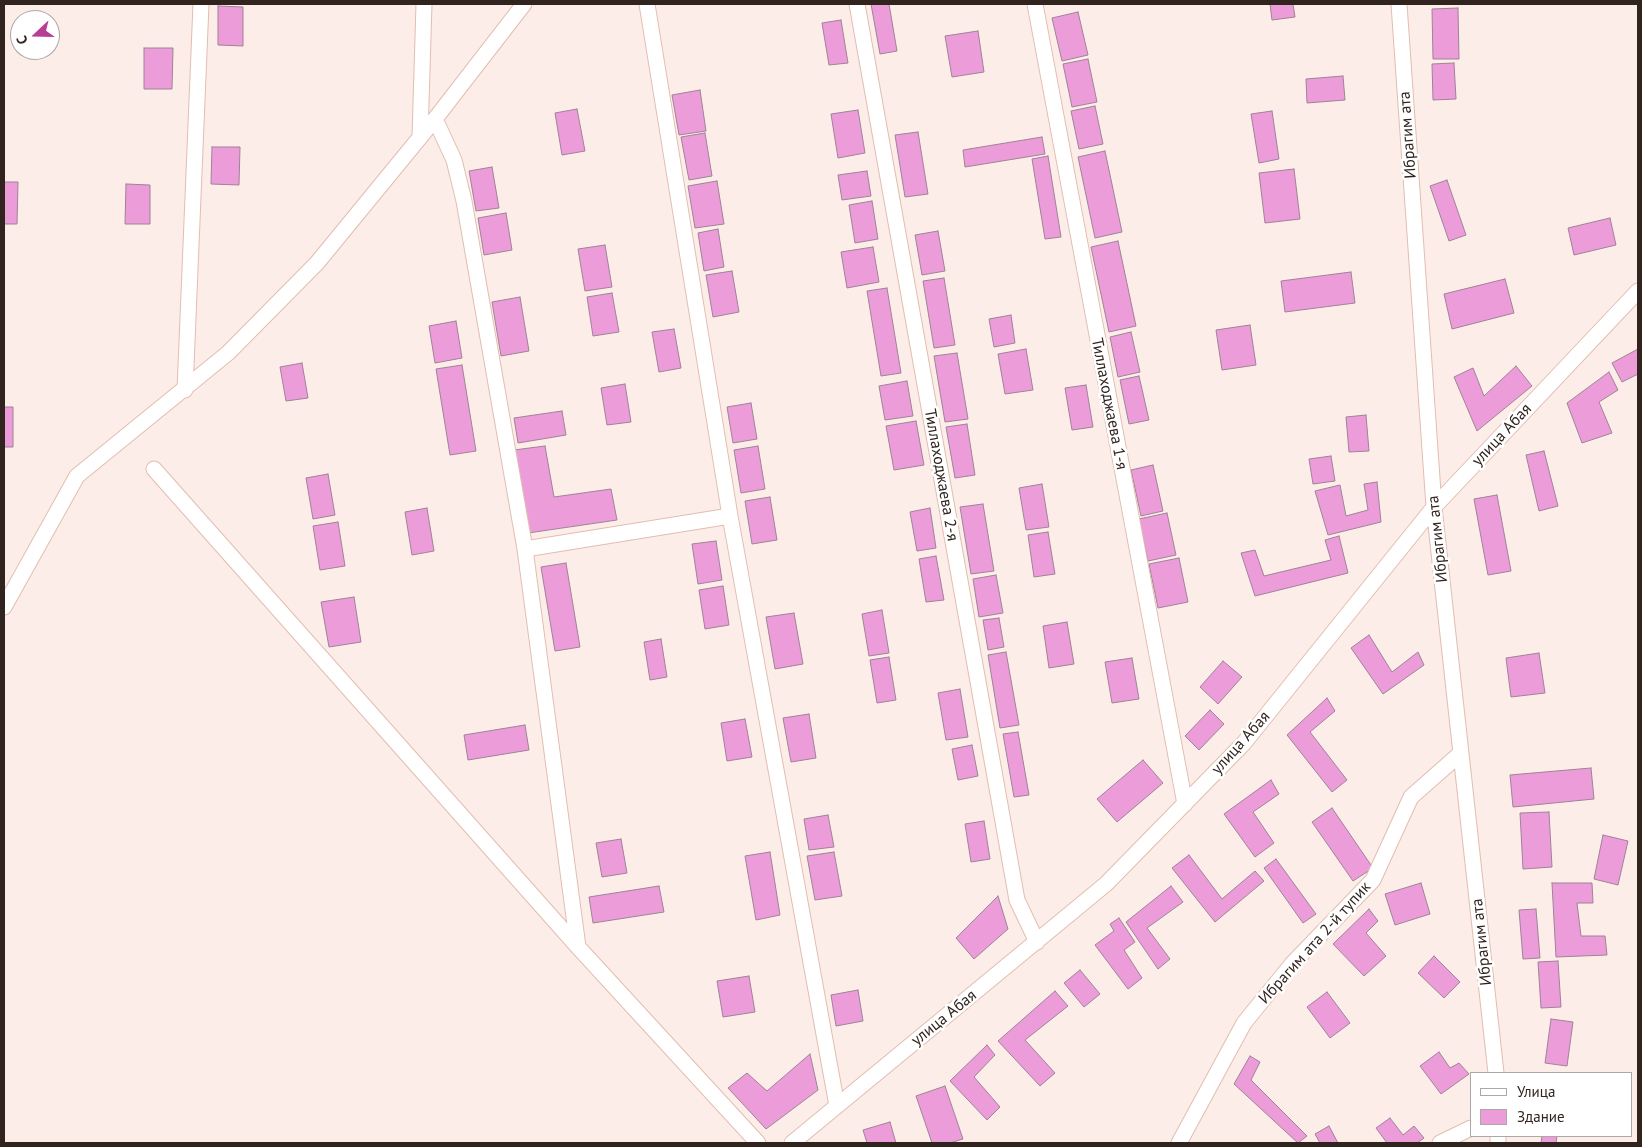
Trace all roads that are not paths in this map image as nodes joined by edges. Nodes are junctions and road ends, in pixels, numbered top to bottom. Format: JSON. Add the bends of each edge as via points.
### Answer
{"nodes":[{"id":1,"x":201,"y":4,"type":"edge"},
{"id":2,"x":424,"y":4,"type":"edge"},
{"id":3,"x":524,"y":4,"type":"edge"},
{"id":4,"x":647,"y":4,"type":"edge"},
{"id":5,"x":858,"y":4,"type":"edge"},
{"id":6,"x":1035,"y":4,"type":"edge"},
{"id":7,"x":1399,"y":4,"type":"edge"},
{"id":8,"x":435,"y":119,"type":"junction"},
{"id":9,"x":420,"y":137,"type":"junction"},
{"id":10,"x":1638,"y":291,"type":"edge"},
{"id":11,"x":184,"y":390,"type":"junction"},
{"id":12,"x":154,"y":469,"type":"dead end"},
{"id":13,"x":1434,"y":507,"type":"junction"},
{"id":14,"x":730,"y":516,"type":"junction"},
{"id":15,"x":525,"y":549,"type":"junction"},
{"id":16,"x":4,"y":607,"type":"edge"},
{"id":17,"x":1461,"y":753,"type":"junction"},
{"id":18,"x":1185,"y":804,"type":"junction"},
{"id":19,"x":1036,"y":942,"type":"junction"},
{"id":20,"x":578,"y":947,"type":"junction"},
{"id":21,"x":1496,"y":1072,"type":"edge"},
{"id":22,"x":837,"y":1106,"type":"junction"},
{"id":23,"x":1470,"y":1128,"type":"edge"},
{"id":24,"x":758,"y":1143,"type":"edge"},
{"id":25,"x":792,"y":1143,"type":"edge"},
{"id":26,"x":1179,"y":1143,"type":"edge"},
{"id":27,"x":1440,"y":1143,"type":"edge"}],
"edges":[{"from":1,"to":11,"type":"street"},
{"from":2,"to":9,"type":"street"},
{"from":3,"to":8,"type":"street"},
{"from":4,"to":14,"type":"street"},
{"from":5,"to":19,"type":"street","name":"Тиллаходжаева 2-я","via":[[1017,900]]},
{"from":6,"to":18,"type":"street","name":"Тиллаходжаева 1-я"},
{"from":7,"to":13,"type":"street","name":"Ибрагим ата"},
{"from":8,"to":9,"type":"street"},
{"from":8,"to":15,"type":"street","via":[[454,160],[464,201]]},
{"from":9,"to":11,"type":"street","via":[[317,263],[228,354]]},
{"from":10,"to":13,"type":"street","name":"улица Абая"},
{"from":11,"to":16,"type":"street","via":[[77,476]]},
{"from":12,"to":20,"type":"street"},
{"from":13,"to":17,"type":"street","name":"Ибрагим ата"},
{"from":13,"to":18,"type":"street","name":"улица Абая","via":[[1244,743]]},
{"from":14,"to":15,"type":"street"},
{"from":14,"to":22,"type":"street"},
{"from":15,"to":20,"type":"street"},
{"from":17,"to":21,"type":"street","name":"Ибрагим ата"},
{"from":17,"to":26,"type":"street","name":"Ибрагим ата 2-й тупик","via":[[1411,797],[1373,880],[1292,964],[1244,1023]]},
{"from":18,"to":19,"type":"street","name":"улица Абая","via":[[1106,884]]},
{"from":19,"to":22,"type":"street","name":"улица Абая"},
{"from":20,"to":24,"type":"street"},
{"from":22,"to":25,"type":"street","name":"улица Абая"},
{"from":23,"to":27,"type":"street"}]}
